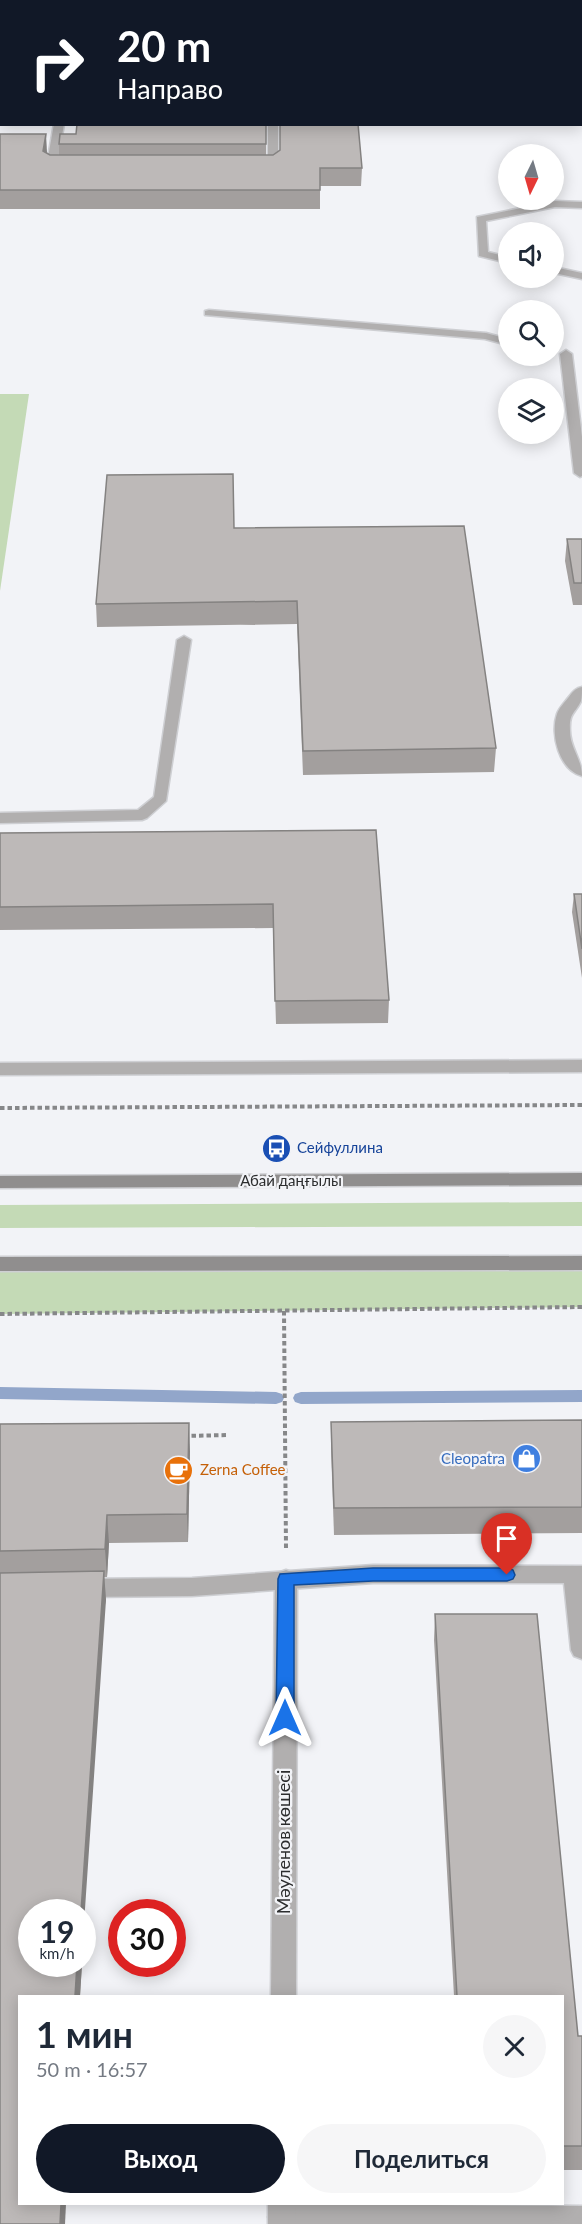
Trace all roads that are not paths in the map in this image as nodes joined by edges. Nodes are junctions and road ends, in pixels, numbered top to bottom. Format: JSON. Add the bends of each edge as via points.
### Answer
{"nodes":[{"id":1,"x":59,"y":126,"type":"edge"},
{"id":2,"x":273,"y":126,"type":"edge"},
{"id":3,"x":74,"y":168,"type":"edge"},
{"id":4,"x":249,"y":168,"type":"edge"},
{"id":5,"x":582,"y":205,"type":"edge"},
{"id":6,"x":498,"y":258,"type":"edge"},
{"id":7,"x":564,"y":272,"type":"edge"},
{"id":8,"x":582,"y":276,"type":"edge"},
{"id":9,"x":209,"y":313,"type":"dead end"},
{"id":10,"x":498,"y":339,"type":"edge"},
{"id":11,"x":564,"y":352,"type":"edge"},
{"id":12,"x":582,"y":354,"type":"edge"},
{"id":13,"x":562,"y":366,"type":"edge"},
{"id":14,"x":580,"y":473,"type":"dead end"},
{"id":15,"x":184,"y":640,"type":"dead end"},
{"id":16,"x":582,"y":692,"type":"edge"},
{"id":17,"x":582,"y":771,"type":"edge"},
{"id":18,"x":0,"y":818,"type":"edge"},
{"id":19,"x":582,"y":1066,"type":"edge"},
{"id":20,"x":0,"y":1069,"type":"edge"},
{"id":21,"x":582,"y":1179,"type":"edge"},
{"id":22,"x":0,"y":1182,"type":"edge"},
{"id":23,"x":582,"y":1263,"type":"edge"},
{"id":24,"x":0,"y":1264,"type":"edge"},
{"id":25,"x":578,"y":1575,"type":"edge"},
{"id":26,"x":286,"y":1579,"type":"junction"},
{"id":27,"x":57,"y":1589,"type":"edge"},
{"id":28,"x":582,"y":1650,"type":"edge"},
{"id":29,"x":283,"y":1995,"type":"edge"},
{"id":30,"x":282,"y":2215,"type":"edge"},
{"id":31,"x":582,"y":2219,"type":"edge"}],
"edges":[{"from":1,"to":3,"type":"street","via":[[51,168]]},
{"from":2,"to":4,"type":"street","via":[[273,168]]},
{"from":5,"to":6,"type":"street","via":[[555,204],[482,219],[483,254]]},
{"from":7,"to":8,"type":"street"},
{"from":9,"to":10,"type":"street"},
{"from":11,"to":12,"type":"street"},
{"from":13,"to":14,"type":"street"},
{"from":15,"to":18,"type":"street","via":[[161,798],[142,815]]},
{"from":16,"to":17,"type":"street","via":[[564,713],[564,747],[572,764]]},
{"from":19,"to":20,"type":"street"},
{"from":21,"to":22,"type":"main road","name":"Абай даңғылы"},
{"from":23,"to":24,"type":"main road"},
{"from":25,"to":26,"type":"street","via":[[373,1574]]},
{"from":25,"to":28,"type":"street"},
{"from":26,"to":27,"type":"street","via":[[192,1587]]},
{"from":26,"to":29,"type":"street","name":"Мәуленов көшесі"},
{"from":30,"to":31,"type":"street"}]}
